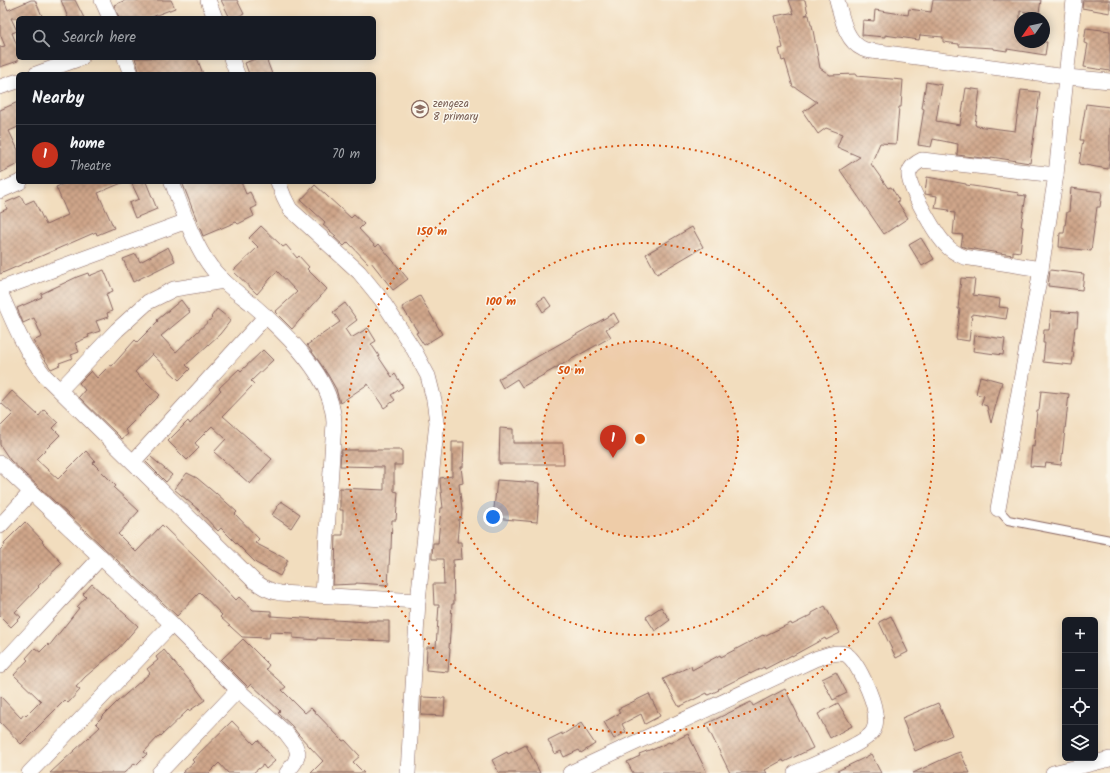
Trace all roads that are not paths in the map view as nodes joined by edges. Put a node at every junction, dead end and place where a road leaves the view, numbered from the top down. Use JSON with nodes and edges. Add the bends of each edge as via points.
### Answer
{"nodes":[{"id":1,"x":102,"y":0,"type":"edge"},
{"id":2,"x":208,"y":0,"type":"edge"},
{"id":3,"x":838,"y":0,"type":"edge"},
{"id":4,"x":1074,"y":0,"type":"edge"},
{"id":5,"x":109,"y":16,"type":"edge"},
{"id":6,"x":214,"y":16,"type":"edge"},
{"id":7,"x":75,"y":60,"type":"edge"},
{"id":8,"x":126,"y":60,"type":"edge"},
{"id":9,"x":232,"y":60,"type":"edge"},
{"id":10,"x":42,"y":72,"type":"edge"},
{"id":11,"x":130,"y":72,"type":"edge"},
{"id":12,"x":236,"y":72,"type":"edge"},
{"id":13,"x":1067,"y":77,"type":"junction"},
{"id":14,"x":1110,"y":81,"type":"edge"},
{"id":15,"x":16,"y":82,"type":"edge"},
{"id":16,"x":0,"y":87,"type":"edge"},
{"id":17,"x":1056,"y":175,"type":"junction"},
{"id":18,"x":16,"y":184,"type":"edge"},
{"id":19,"x":173,"y":184,"type":"edge"},
{"id":20,"x":279,"y":184,"type":"edge"},
{"id":21,"x":0,"y":190,"type":"edge"},
{"id":22,"x":187,"y":221,"type":"junction"},
{"id":23,"x":1041,"y":269,"type":"junction"},
{"id":24,"x":224,"y":281,"type":"junction"},
{"id":25,"x":0,"y":289,"type":"edge"},
{"id":26,"x":0,"y":292,"type":"edge"},
{"id":27,"x":266,"y":316,"type":"junction"},
{"id":28,"x":60,"y":390,"type":"junction"},
{"id":29,"x":133,"y":462,"type":"junction"},
{"id":30,"x":0,"y":464,"type":"edge"},
{"id":31,"x":31,"y":492,"type":"junction"},
{"id":32,"x":998,"y":509,"type":"joint"},
{"id":33,"x":0,"y":526,"type":"edge"},
{"id":34,"x":1110,"y":540,"type":"edge"},
{"id":35,"x":101,"y":557,"type":"junction"},
{"id":36,"x":323,"y":595,"type":"junction"},
{"id":37,"x":418,"y":600,"type":"junction"},
{"id":38,"x":172,"y":624,"type":"junction"},
{"id":39,"x":0,"y":666,"type":"edge"},
{"id":40,"x":238,"y":690,"type":"junction"},
{"id":41,"x":1110,"y":759,"type":"edge"},
{"id":42,"x":1058,"y":772,"type":"edge"},
{"id":43,"x":29,"y":773,"type":"edge"},
{"id":44,"x":159,"y":773,"type":"edge"},
{"id":45,"x":288,"y":773,"type":"edge"},
{"id":46,"x":408,"y":773,"type":"edge"},
{"id":47,"x":570,"y":773,"type":"edge"},
{"id":48,"x":795,"y":773,"type":"edge"}],
"edges":[{"from":1,"to":5,"type":"street"},
{"from":2,"to":6,"type":"street"},
{"from":3,"to":13,"type":"street","via":[[843,23],[850,38],[863,49]]},
{"from":4,"to":13,"type":"street"},
{"from":7,"to":10,"type":"street"},
{"from":8,"to":11,"type":"street"},
{"from":9,"to":12,"type":"street"},
{"from":13,"to":14,"type":"street"},
{"from":13,"to":17,"type":"street"},
{"from":15,"to":16,"type":"street"},
{"from":17,"to":23,"type":"street"},
{"from":17,"to":23,"type":"street","via":[[922,160],[911,168],[909,175],[911,185],[933,228],[945,245],[955,253],[964,258]]},
{"from":18,"to":21,"type":"street"},
{"from":19,"to":22,"type":"street"},
{"from":20,"to":37,"type":"street","via":[[290,209],[358,272],[381,299],[428,376],[437,422]]},
{"from":22,"to":24,"type":"street","via":[[202,256]]},
{"from":22,"to":25,"type":"street"},
{"from":23,"to":32,"type":"street"},
{"from":24,"to":27,"type":"street"},
{"from":24,"to":28,"type":"street","via":[[174,289],[148,302],[117,330]]},
{"from":26,"to":28,"type":"street","via":[[24,346],[44,375]]},
{"from":27,"to":29,"type":"street"},
{"from":27,"to":36,"type":"street","via":[[306,356],[320,378],[332,407],[334,423]]},
{"from":28,"to":29,"type":"street"},
{"from":29,"to":36,"type":"street","via":[[248,576],[264,588],[271,592]]},
{"from":30,"to":31,"type":"street"},
{"from":31,"to":33,"type":"street"},
{"from":31,"to":35,"type":"street"},
{"from":32,"to":34,"type":"lane","via":[[1008,520]]},
{"from":35,"to":38,"type":"street"},
{"from":35,"to":39,"type":"street"},
{"from":36,"to":37,"type":"street"},
{"from":37,"to":46,"type":"street"},
{"from":38,"to":40,"type":"street"},
{"from":38,"to":43,"type":"street"},
{"from":40,"to":44,"type":"street"},
{"from":40,"to":45,"type":"street","via":[[286,733],[295,746],[298,753]]},
{"from":41,"to":42,"type":"street"},
{"from":47,"to":48,"type":"street","via":[[815,659],[830,654],[846,655],[857,665],[868,689],[875,711],[874,730],[858,744]]}]}
